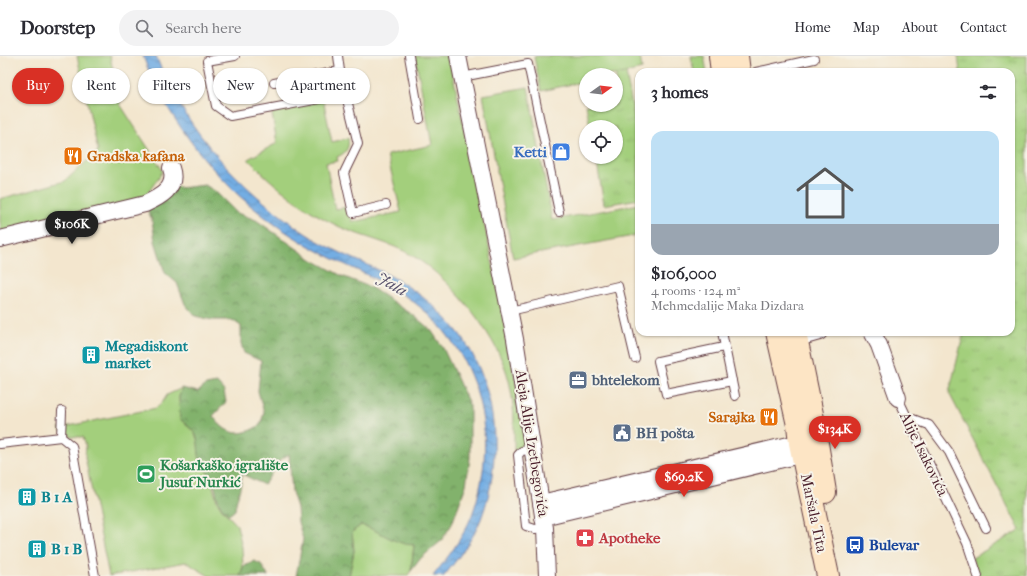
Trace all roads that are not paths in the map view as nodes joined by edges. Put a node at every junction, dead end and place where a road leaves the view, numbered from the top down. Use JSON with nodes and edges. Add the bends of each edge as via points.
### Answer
{"nodes":[{"id":1,"x":235,"y":56,"type":"edge"},
{"id":2,"x":338,"y":56,"type":"edge"},
{"id":3,"x":409,"y":56,"type":"edge"},
{"id":4,"x":458,"y":56,"type":"edge"},
{"id":5,"x":720,"y":56,"type":"edge"},
{"id":6,"x":737,"y":56,"type":"edge"},
{"id":7,"x":814,"y":59,"type":"dead end"},
{"id":8,"x":340,"y":68,"type":"edge"},
{"id":9,"x":722,"y":68,"type":"edge"},
{"id":10,"x":738,"y":68,"type":"edge"},
{"id":11,"x":774,"y":68,"type":"edge"},
{"id":12,"x":462,"y":77,"type":"junction"},
{"id":13,"x":293,"y":104,"type":"edge"},
{"id":14,"x":348,"y":104,"type":"edge"},
{"id":15,"x":420,"y":119,"type":"dead end"},
{"id":16,"x":171,"y":168,"type":"dead end"},
{"id":17,"x":386,"y":205,"type":"dead end"},
{"id":18,"x":559,"y":212,"type":"dead end"},
{"id":19,"x":137,"y":216,"type":"dead end"},
{"id":20,"x":0,"y":239,"type":"edge"},
{"id":21,"x":0,"y":248,"type":"edge"},
{"id":22,"x":510,"y":311,"type":"junction"},
{"id":23,"x":723,"y":336,"type":"edge"},
{"id":24,"x":787,"y":336,"type":"edge"},
{"id":25,"x":874,"y":336,"type":"edge"},
{"id":26,"x":724,"y":346,"type":"junction"},
{"id":27,"x":635,"y":358,"type":"dead end"},
{"id":28,"x":732,"y":381,"type":"junction"},
{"id":29,"x":735,"y":396,"type":"dead end"},
{"id":30,"x":898,"y":398,"type":"joint"},
{"id":31,"x":62,"y":411,"type":"dead end"},
{"id":32,"x":905,"y":416,"type":"junction"},
{"id":33,"x":61,"y":436,"type":"junction"},
{"id":34,"x":0,"y":444,"type":"edge"},
{"id":35,"x":809,"y":447,"type":"junction"},
{"id":36,"x":533,"y":449,"type":"junction"},
{"id":37,"x":543,"y":516,"type":"junction"},
{"id":38,"x":986,"y":528,"type":"dead end"},
{"id":39,"x":95,"y":576,"type":"edge"},
{"id":40,"x":547,"y":576,"type":"edge"},
{"id":41,"x":828,"y":576,"type":"edge"},
{"id":42,"x":842,"y":576,"type":"edge"},
{"id":43,"x":978,"y":576,"type":"edge"}],
"edges":[{"from":1,"to":13,"type":"lane","via":[[207,62],[216,106],[230,116]]},
{"from":2,"to":8,"type":"lane"},
{"from":3,"to":15,"type":"lane"},
{"from":4,"to":12,"type":"street","name":"Aleja Alije Izetbegovića"},
{"from":5,"to":9,"type":"main road"},
{"from":6,"to":10,"type":"main road"},
{"from":7,"to":11,"type":"lane"},
{"from":12,"to":18,"type":"lane","via":[[528,64]]},
{"from":12,"to":22,"type":"street","name":"Aleja Alije Izetbegovića"},
{"from":14,"to":17,"type":"lane","via":[[358,144],[344,173],[353,213]]},
{"from":16,"to":20,"type":"street","via":[[173,180],[170,188],[145,204]]},
{"from":19,"to":21,"type":"street"},
{"from":22,"to":27,"type":"lane","via":[[618,286]]},
{"from":22,"to":36,"type":"street","name":"Aleja Alije Izetbegovića"},
{"from":23,"to":26,"type":"lane"},
{"from":24,"to":35,"type":"main road","name":"Maršala Tita"},
{"from":25,"to":30,"type":"street","name":"Alije Isakovića"},
{"from":26,"to":28,"type":"lane"},
{"from":26,"to":28,"type":"lane","via":[[658,361],[666,394]]},
{"from":28,"to":29,"type":"lane"},
{"from":30,"to":32,"type":"lane","name":"Alije Isakovića"},
{"from":31,"to":33,"type":"lane"},
{"from":32,"to":38,"type":"lane","via":[[928,425],[945,447]]},
{"from":32,"to":43,"type":"lane","name":"Alije Isakovića","via":[[967,543]]},
{"from":33,"to":34,"type":"lane"},
{"from":33,"to":39,"type":"lane","via":[[72,446]]},
{"from":35,"to":37,"type":"street"},
{"from":35,"to":41,"type":"main road","name":"Maršala Tita"},
{"from":35,"to":42,"type":"main road","name":"Maršala Tita"},
{"from":36,"to":37,"type":"street","name":"Aleja Alije Izetbegovića"},
{"from":36,"to":37,"type":"lane","via":[[522,451],[518,455],[526,526],[535,529]]},
{"from":37,"to":40,"type":"street","name":"Aleja Alije Izetbegovića"}]}
